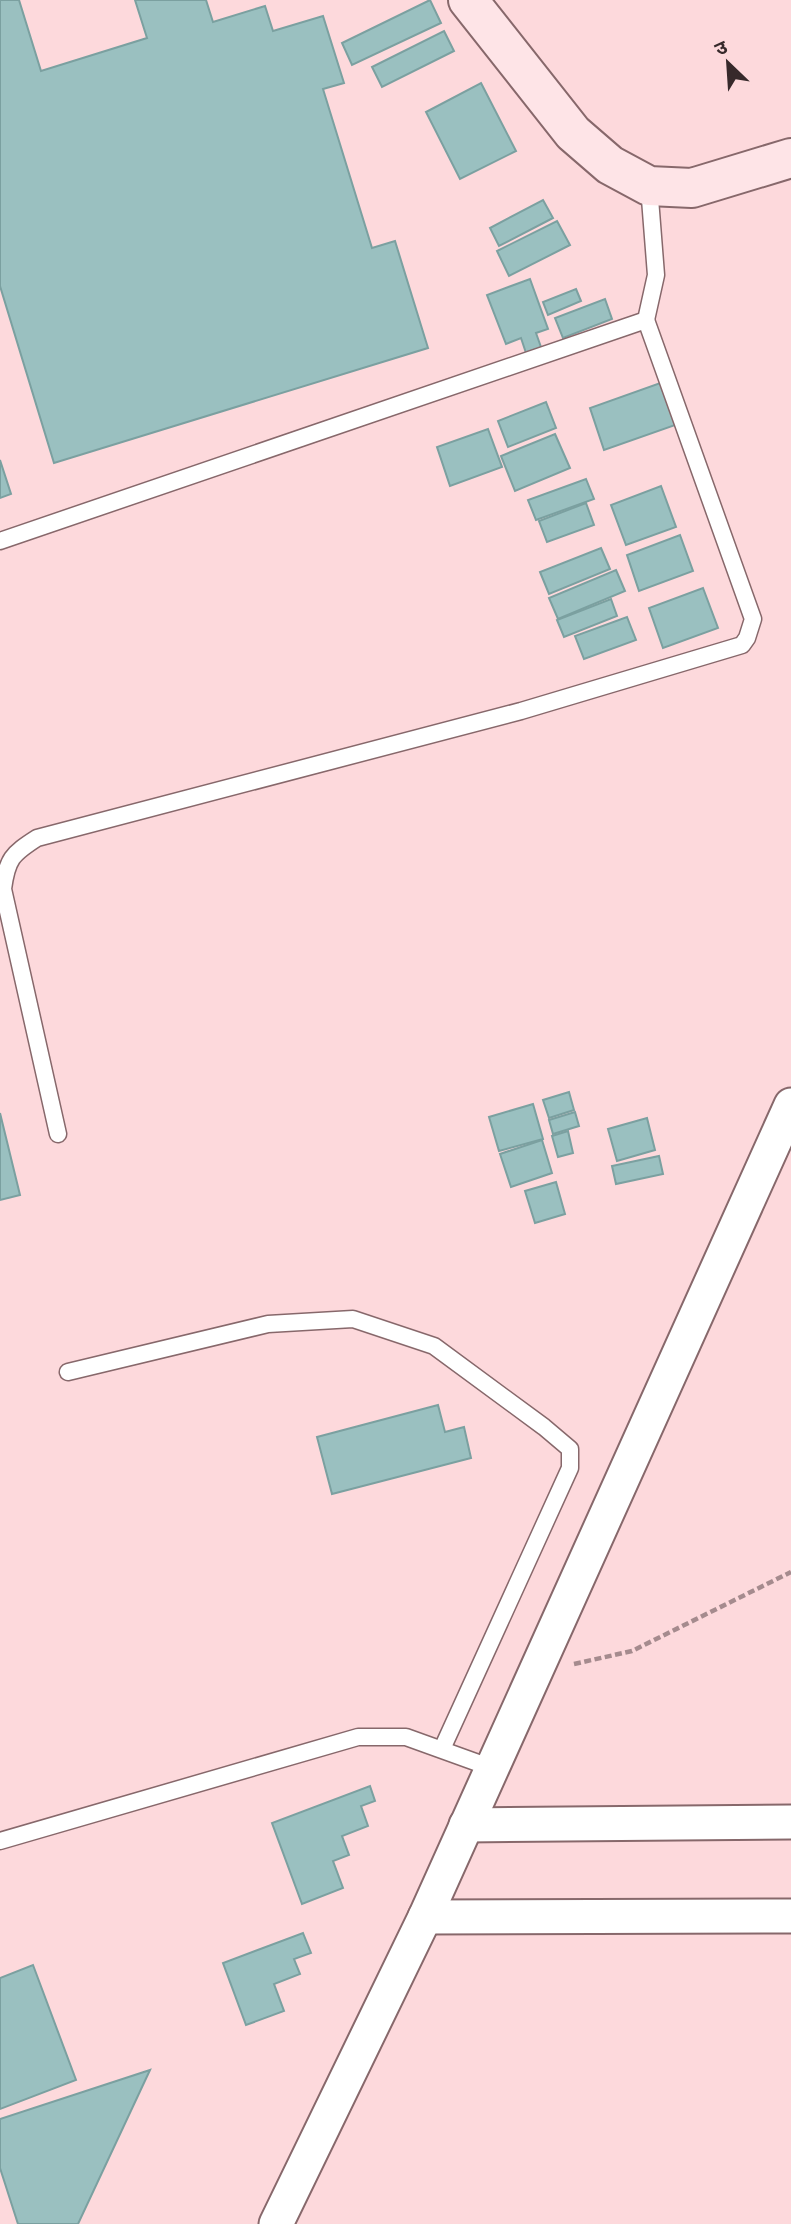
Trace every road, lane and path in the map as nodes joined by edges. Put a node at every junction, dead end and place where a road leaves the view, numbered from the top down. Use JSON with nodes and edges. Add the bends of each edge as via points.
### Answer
{"nodes":[{"id":1,"x":468,"y":0,"type":"edge"},
{"id":2,"x":791,"y":158,"type":"edge"},
{"id":3,"x":649,"y":186,"type":"junction"},
{"id":4,"x":646,"y":320,"type":"junction"},
{"id":5,"x":0,"y":541,"type":"edge"},
{"id":6,"x":791,"y":1105,"type":"edge"},
{"id":7,"x":58,"y":1134,"type":"dead end"},
{"id":8,"x":68,"y":1372,"type":"dead end"},
{"id":9,"x":791,"y":1572,"type":"edge"},
{"id":10,"x":536,"y":1672,"type":"junction"},
{"id":11,"x":442,"y":1749,"type":"junction"},
{"id":12,"x":492,"y":1768,"type":"junction"},
{"id":13,"x":791,"y":1822,"type":"edge"},
{"id":14,"x":466,"y":1825,"type":"junction"},
{"id":15,"x":0,"y":1842,"type":"edge"},
{"id":16,"x":791,"y":1916,"type":"edge"},
{"id":17,"x":425,"y":1917,"type":"junction"},
{"id":18,"x":276,"y":2224,"type":"edge"}],
"edges":[{"from":1,"to":3,"type":"street","via":[[573,134],[610,165]]},
{"from":2,"to":3,"type":"street","via":[[692,188]]},
{"from":3,"to":4,"type":"lane","via":[[656,275]]},
{"from":4,"to":5,"type":"lane"},
{"from":4,"to":7,"type":"lane","via":[[753,619],[742,645],[521,711],[37,838],[14,852],[3,889]]},
{"from":6,"to":10,"type":"street"},
{"from":8,"to":11,"type":"lane","via":[[268,1324],[353,1319],[434,1346],[570,1449],[570,1468]]},
{"from":9,"to":10,"type":"path","via":[[632,1651]]},
{"from":10,"to":12,"type":"street"},
{"from":11,"to":12,"type":"lane"},
{"from":11,"to":15,"type":"lane","via":[[406,1737],[358,1737]]},
{"from":12,"to":14,"type":"street"},
{"from":13,"to":14,"type":"street"},
{"from":14,"to":17,"type":"street"},
{"from":16,"to":17,"type":"street"},
{"from":17,"to":18,"type":"street"}]}
